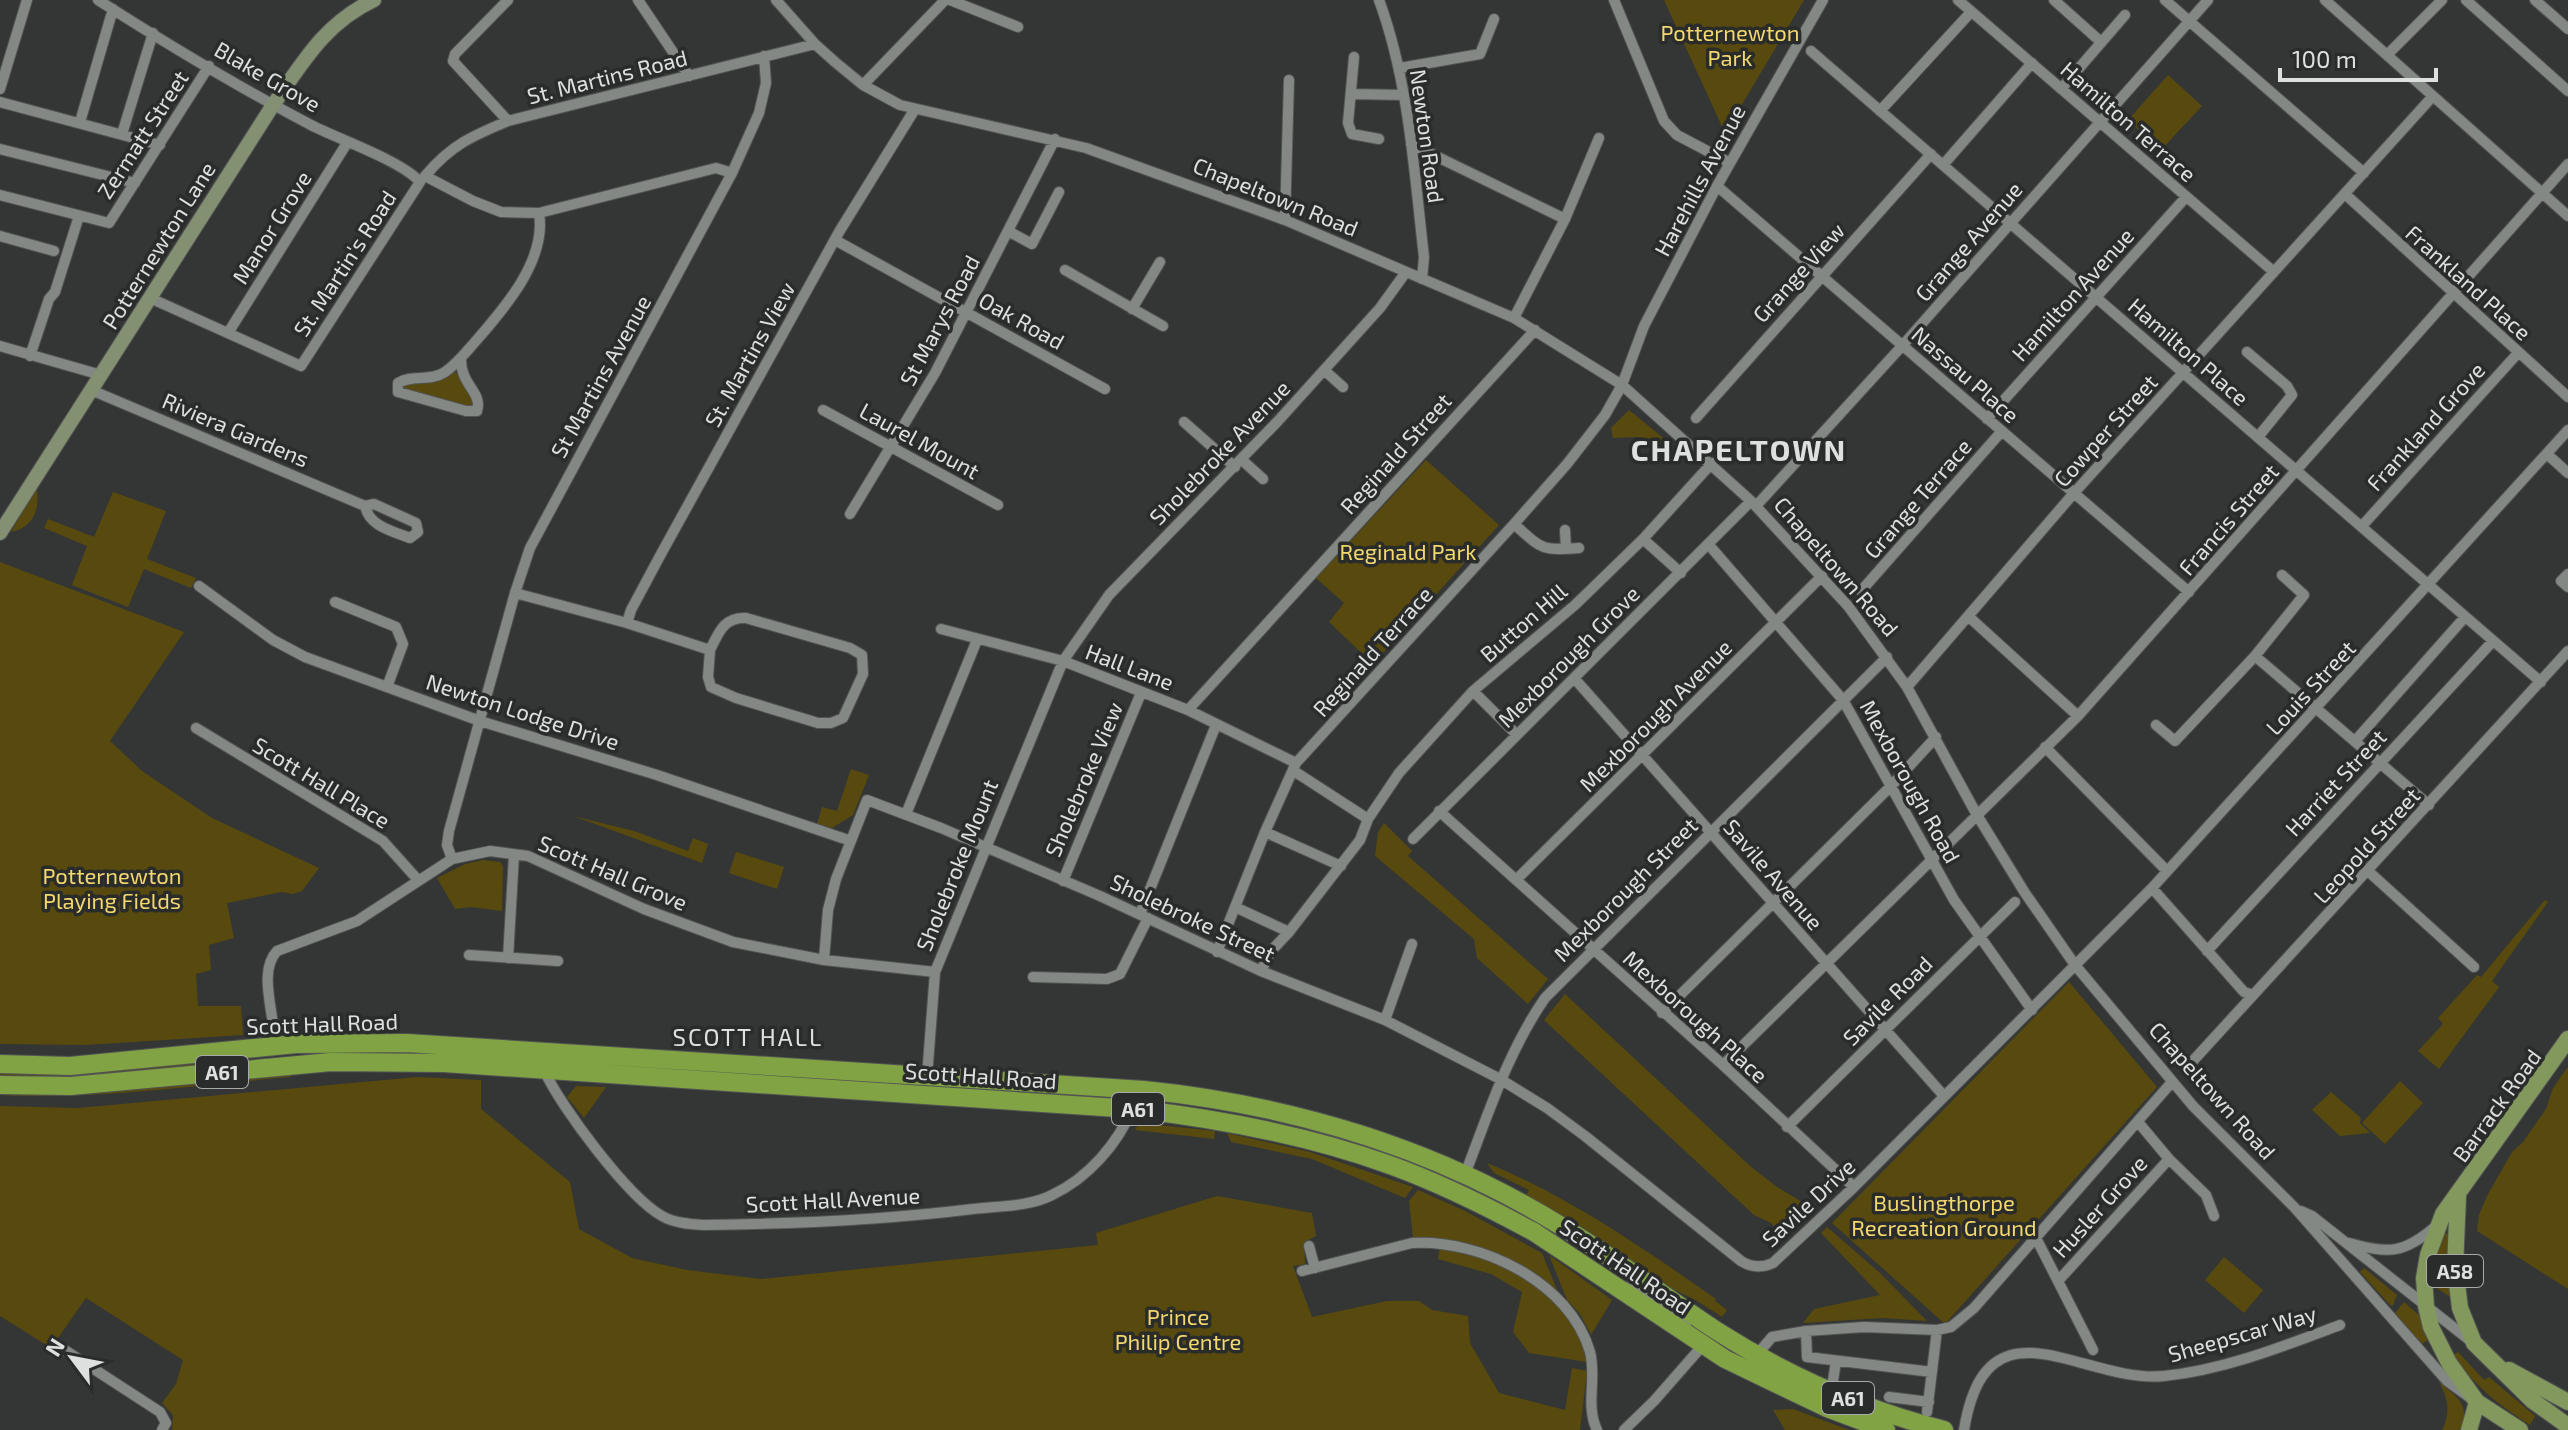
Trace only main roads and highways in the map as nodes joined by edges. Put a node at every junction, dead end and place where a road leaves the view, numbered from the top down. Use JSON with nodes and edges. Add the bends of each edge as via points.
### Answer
{"nodes":[{"id":1,"x":374,"y":0,"type":"edge"},
{"id":2,"x":0,"y":533,"type":"edge"},
{"id":3,"x":2568,"y":1039,"type":"edge"},
{"id":4,"x":222,"y":1052,"type":"junction"},
{"id":5,"x":546,"y":1052,"type":"junction"},
{"id":6,"x":330,"y":1053,"type":"junction"},
{"id":7,"x":0,"y":1064,"type":"edge"},
{"id":8,"x":224,"y":1072,"type":"junction"},
{"id":9,"x":545,"y":1072,"type":"junction"},
{"id":10,"x":0,"y":1085,"type":"edge"},
{"id":11,"x":926,"y":1085,"type":"junction"},
{"id":12,"x":2458,"y":1196,"type":"junction"},
{"id":13,"x":2474,"y":1343,"type":"joint"},
{"id":14,"x":2497,"y":1363,"type":"junction"},
{"id":15,"x":1830,"y":1399,"type":"junction"},
{"id":16,"x":2477,"y":1402,"type":"junction"},
{"id":17,"x":2568,"y":1402,"type":"edge"},
{"id":18,"x":2568,"y":1426,"type":"edge"},
{"id":19,"x":1886,"y":1430,"type":"edge"},
{"id":20,"x":1944,"y":1430,"type":"edge"},
{"id":21,"x":2469,"y":1430,"type":"edge"},
{"id":22,"x":2520,"y":1430,"type":"edge"}],
"edges":[{"from":1,"to":2,"type":"main road","name":"Potternewton Lane","via":[[318,40]]},
{"from":3,"to":12,"type":"main road","name":"Barrack Road","number":"A58"},
{"from":4,"to":6,"type":"highway","name":"Scott Hall Road","number":"A61","via":[[291,1044]]},
{"from":4,"to":7,"type":"highway","name":"Scott Hall Road","number":"A61","via":[[70,1066]]},
{"from":4,"to":8,"type":"highway"},
{"from":5,"to":6,"type":"highway","name":"Scott Hall Road","number":"A61","via":[[407,1043]]},
{"from":5,"to":9,"type":"highway"},
{"from":5,"to":11,"type":"highway","name":"Scott Hall Road","number":"A61"},
{"from":6,"to":8,"type":"highway","name":"Scott Hall Road","number":"A61"},
{"from":6,"to":9,"type":"highway","name":"Scott Hall Road","number":"A61"},
{"from":8,"to":10,"type":"highway","name":"Scott Hall Road","number":"A61","via":[[71,1086]]},
{"from":9,"to":11,"type":"highway","name":"Scott Hall Road","number":"A61"},
{"from":11,"to":15,"type":"highway","name":"Scott Hall Road","number":"A61","via":[[1246,1125],[1388,1164],[1534,1232],[1744,1369]]},
{"from":11,"to":15,"type":"highway","name":"Scott Hall Road","number":"A61","via":[[1136,1089],[1199,1096],[1356,1133],[1465,1175],[1560,1225],[1719,1333]]},
{"from":12,"to":13,"type":"main road","name":"Barrack Road","number":"A58","via":[[2455,1268],[2460,1308]]},
{"from":12,"to":16,"type":"main road","name":"Barrack Road","number":"A58","via":[[2437,1225],[2424,1278],[2426,1306],[2438,1344]]},
{"from":13,"to":14,"type":"main road","name":"Chapeltown Road","number":"A58"},
{"from":14,"to":17,"type":"main road","number":"A58"},
{"from":14,"to":18,"type":"main road","number":"A58","via":[[2533,1401]]},
{"from":15,"to":19,"type":"highway","name":"Scott Hall Road","number":"A61"},
{"from":15,"to":20,"type":"highway","name":"Scott Hall Road","number":"A61"},
{"from":16,"to":21,"type":"main road"},
{"from":16,"to":22,"type":"main road","number":"A58"}]}
